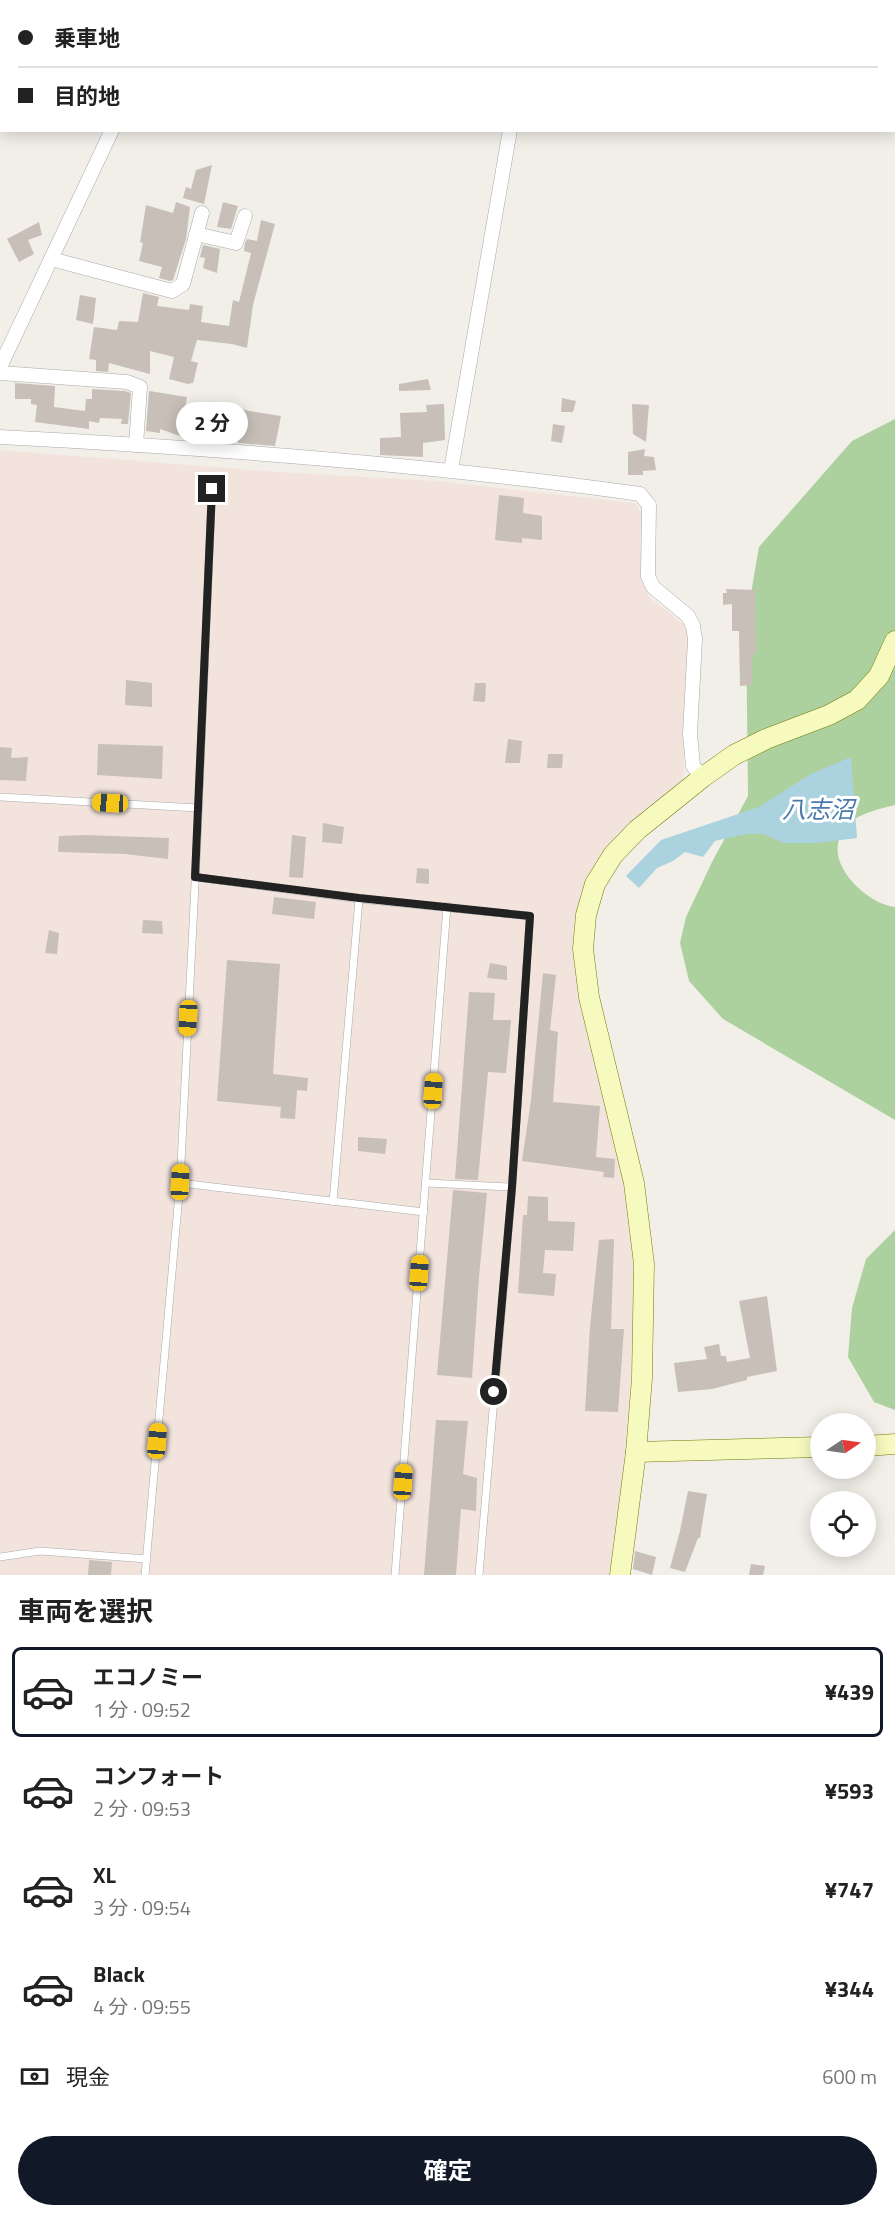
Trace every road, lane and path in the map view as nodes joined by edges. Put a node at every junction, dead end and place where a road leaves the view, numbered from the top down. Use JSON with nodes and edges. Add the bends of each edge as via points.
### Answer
{"nodes":[{"id":1,"x":111,"y":132,"type":"edge"},
{"id":2,"x":510,"y":132,"type":"edge"},
{"id":3,"x":202,"y":213,"type":"dead end"},
{"id":4,"x":245,"y":216,"type":"dead end"},
{"id":5,"x":196,"y":234,"type":"junction"},
{"id":6,"x":51,"y":259,"type":"junction"},
{"id":7,"x":0,"y":367,"type":"edge"},
{"id":8,"x":0,"y":373,"type":"edge"},
{"id":9,"x":0,"y":437,"type":"edge"},
{"id":10,"x":136,"y":446,"type":"junction"},
{"id":11,"x":451,"y":470,"type":"junction"},
{"id":12,"x":212,"y":489,"type":"dead end"},
{"id":13,"x":895,"y":640,"type":"edge"},
{"id":14,"x":703,"y":777,"type":"junction"},
{"id":15,"x":0,"y":797,"type":"edge"},
{"id":16,"x":198,"y":807,"type":"junction"},
{"id":17,"x":195,"y":877,"type":"junction"},
{"id":18,"x":359,"y":898,"type":"junction"},
{"id":19,"x":447,"y":906,"type":"junction"},
{"id":20,"x":180,"y":1182,"type":"junction"},
{"id":21,"x":426,"y":1183,"type":"junction"},
{"id":22,"x":512,"y":1187,"type":"junction"},
{"id":23,"x":333,"y":1202,"type":"junction"},
{"id":24,"x":424,"y":1212,"type":"junction"},
{"id":25,"x":895,"y":1444,"type":"edge"},
{"id":26,"x":876,"y":1445,"type":"edge"},
{"id":27,"x":810,"y":1447,"type":"edge"},
{"id":28,"x":636,"y":1452,"type":"junction"},
{"id":29,"x":0,"y":1557,"type":"edge"},
{"id":30,"x":147,"y":1559,"type":"junction"},
{"id":31,"x":146,"y":1575,"type":"edge"},
{"id":32,"x":395,"y":1575,"type":"edge"},
{"id":33,"x":478,"y":1575,"type":"edge"},
{"id":34,"x":620,"y":1575,"type":"edge"}],
"edges":[{"from":1,"to":6,"type":"street"},
{"from":2,"to":11,"type":"street"},
{"from":3,"to":5,"type":"street"},
{"from":4,"to":5,"type":"street","via":[[236,243]]},
{"from":5,"to":6,"type":"street","via":[[183,284],[172,291]]},
{"from":6,"to":7,"type":"street"},
{"from":8,"to":10,"type":"street","via":[[127,382],[140,387]]},
{"from":9,"to":10,"type":"street"},
{"from":10,"to":11,"type":"street"},
{"from":11,"to":14,"type":"street","via":[[640,494],[645,499],[650,514],[648,576],[693,626],[690,734],[693,766]]},
{"from":12,"to":16,"type":"lane"},
{"from":13,"to":14,"type":"street","via":[[879,676],[857,700],[766,739]]},
{"from":14,"to":28,"type":"street","via":[[637,830],[613,855],[595,884],[586,915],[583,949],[589,997],[634,1183],[644,1264]]},
{"from":15,"to":16,"type":"lane"},
{"from":16,"to":17,"type":"lane"},
{"from":17,"to":18,"type":"lane"},
{"from":17,"to":20,"type":"lane"},
{"from":18,"to":19,"type":"lane"},
{"from":18,"to":23,"type":"lane"},
{"from":19,"to":21,"type":"lane"},
{"from":19,"to":22,"type":"lane","via":[[530,916]]},
{"from":20,"to":23,"type":"lane"},
{"from":20,"to":30,"type":"lane"},
{"from":21,"to":22,"type":"lane"},
{"from":21,"to":24,"type":"lane"},
{"from":22,"to":33,"type":"lane"},
{"from":23,"to":24,"type":"lane"},
{"from":24,"to":32,"type":"lane"},
{"from":25,"to":26,"type":"street"},
{"from":27,"to":28,"type":"street"},
{"from":28,"to":34,"type":"street"},
{"from":29,"to":30,"type":"lane","via":[[40,1551]]},
{"from":30,"to":31,"type":"lane"}]}
